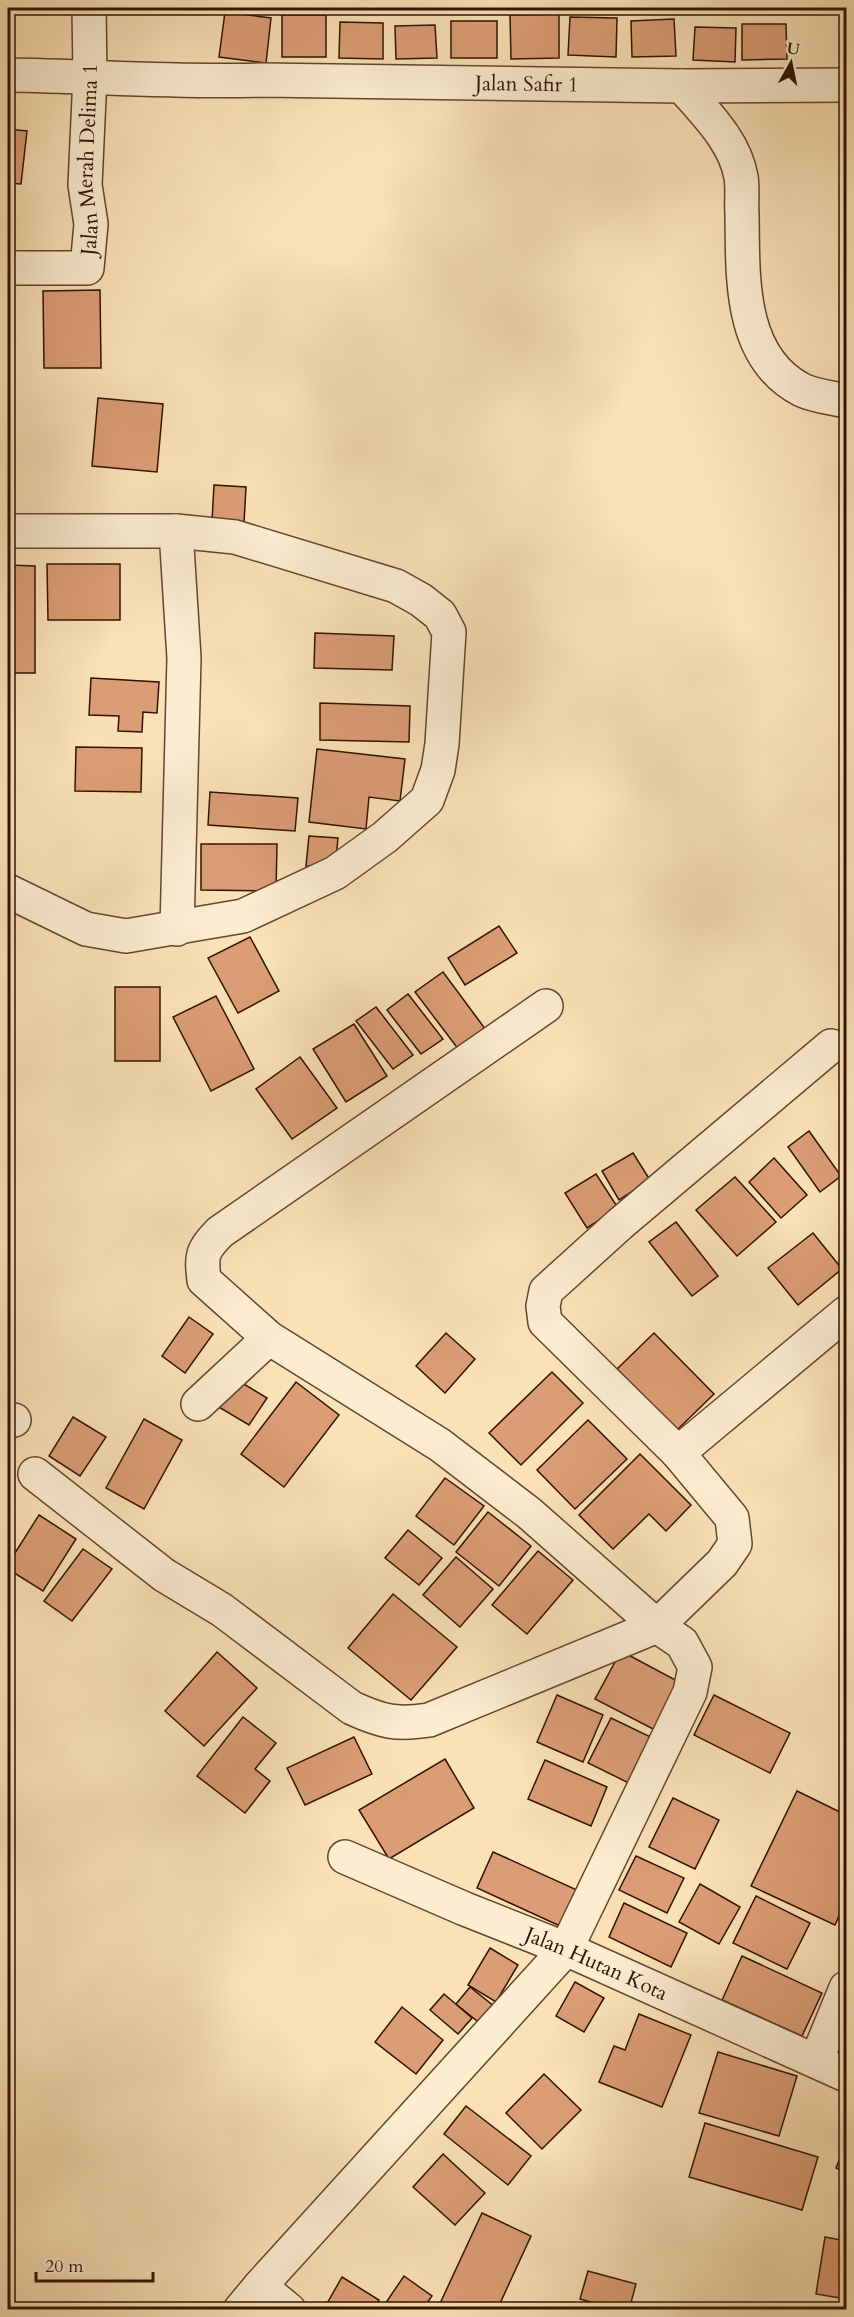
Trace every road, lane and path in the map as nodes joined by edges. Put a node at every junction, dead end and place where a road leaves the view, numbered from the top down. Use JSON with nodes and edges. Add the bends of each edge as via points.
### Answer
{"nodes":[{"id":1,"x":89,"y":8,"type":"edge"},
{"id":2,"x":8,"y":75,"type":"edge"},
{"id":3,"x":90,"y":76,"type":"junction"},
{"id":4,"x":846,"y":85,"type":"edge"},
{"id":5,"x":682,"y":86,"type":"junction"},
{"id":6,"x":8,"y":268,"type":"edge"},
{"id":7,"x":846,"y":401,"type":"edge"},
{"id":8,"x":8,"y":531,"type":"edge"},
{"id":9,"x":176,"y":531,"type":"junction"},
{"id":10,"x":8,"y":891,"type":"edge"},
{"id":11,"x":177,"y":929,"type":"junction"},
{"id":12,"x":546,"y":1006,"type":"dead end"},
{"id":13,"x":831,"y":1046,"type":"dead end"},
{"id":14,"x":846,"y":1313,"type":"edge"},
{"id":15,"x":269,"y":1338,"type":"junction"},
{"id":16,"x":198,"y":1404,"type":"dead end"},
{"id":17,"x":678,"y":1453,"type":"junction"},
{"id":18,"x":35,"y":1474,"type":"dead end"},
{"id":19,"x":657,"y":1626,"type":"junction"},
{"id":20,"x":345,"y":1857,"type":"dead end"},
{"id":21,"x":566,"y":1949,"type":"junction"},
{"id":22,"x":846,"y":1988,"type":"edge"},
{"id":23,"x":816,"y":2061,"type":"junction"},
{"id":24,"x":846,"y":2075,"type":"edge"},
{"id":25,"x":250,"y":2298,"type":"edge"},
{"id":26,"x":289,"y":2310,"type":"edge"}],
"edges":[{"from":1,"to":3,"type":"street","name":"Jalan Merah Delima 1"},
{"from":2,"to":3,"type":"street","name":"Jalan Safir 1"},
{"from":3,"to":5,"type":"street","name":"Jalan Safir 1","via":[[206,82]]},
{"from":3,"to":6,"type":"street","name":"Jalan Merah Delima 1","via":[[87,268]]},
{"from":4,"to":5,"type":"street","name":"Jalan Safir 1"},
{"from":5,"to":7,"type":"street","via":[[735,155],[741,177],[745,301],[752,331],[780,376],[804,391]]},
{"from":8,"to":9,"type":"street"},
{"from":9,"to":11,"type":"street","via":[[184,658]]},
{"from":9,"to":11,"type":"street","via":[[235,537],[396,586],[440,615],[449,632],[442,744],[427,800],[386,837],[335,873],[243,916]]},
{"from":10,"to":11,"type":"street","via":[[86,929],[126,936]]},
{"from":12,"to":15,"type":"street","via":[[220,1232],[205,1247],[204,1280]]},
{"from":13,"to":17,"type":"street","via":[[620,1224],[546,1292],[545,1322]]},
{"from":14,"to":17,"type":"street"},
{"from":15,"to":16,"type":"street"},
{"from":15,"to":19,"type":"street","via":[[440,1445],[529,1513]]},
{"from":17,"to":19,"type":"street","via":[[732,1518],[735,1544],[722,1563]]},
{"from":18,"to":19,"type":"street","via":[[164,1575],[222,1610],[352,1708],[375,1719],[402,1724],[429,1720]]},
{"from":19,"to":21,"type":"street","via":[[682,1643],[690,1659],[694,1668],[690,1692]]},
{"from":20,"to":21,"type":"street","name":"Jalan Hutan Kota"},
{"from":21,"to":23,"type":"street","name":"Jalan Hutan Kota"},
{"from":21,"to":25,"type":"street"},
{"from":22,"to":23,"type":"street"},
{"from":23,"to":24,"type":"street","name":"Jalan Hutan Kota"},
{"from":25,"to":26,"type":"street"}]}
